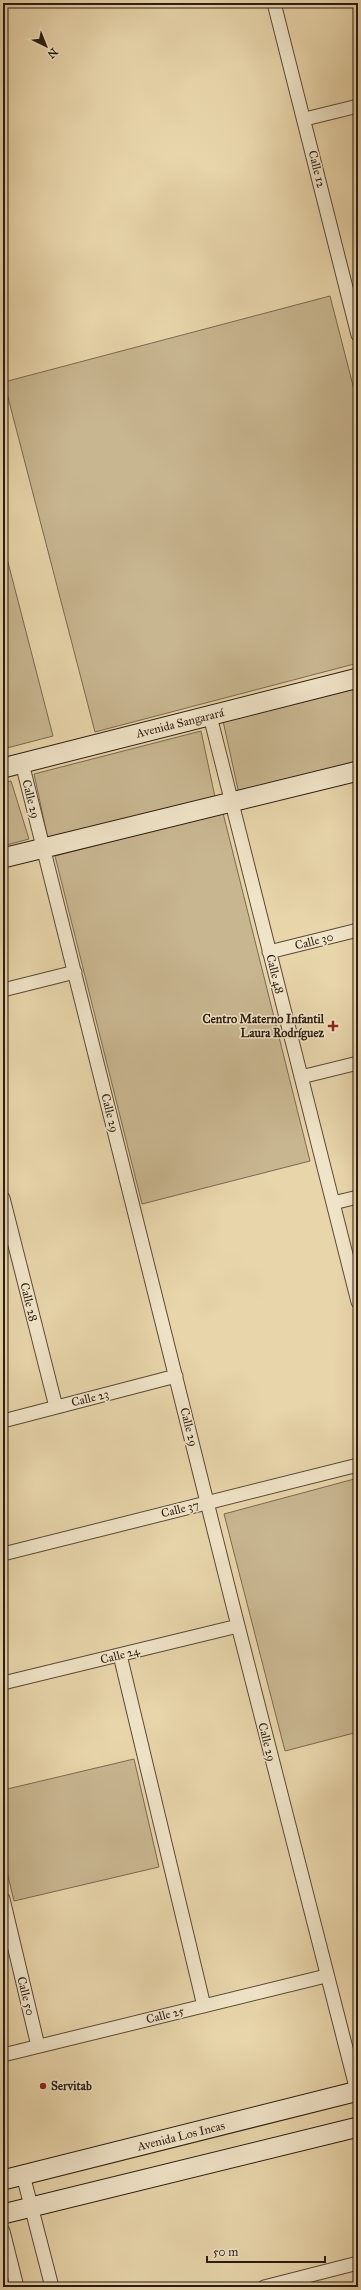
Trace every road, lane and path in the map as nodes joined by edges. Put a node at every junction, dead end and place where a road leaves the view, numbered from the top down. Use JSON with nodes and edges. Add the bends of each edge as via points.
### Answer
{"nodes":[{"id":1,"x":274,"y":3,"type":"edge"},
{"id":2,"x":358,"y":106,"type":"edge"},
{"id":3,"x":305,"y":119,"type":"junction"},
{"id":4,"x":358,"y":335,"type":"edge"},
{"id":5,"x":358,"y":678,"type":"edge"},
{"id":6,"x":210,"y":716,"type":"junction"},
{"id":7,"x":22,"y":763,"type":"junction"},
{"id":8,"x":3,"y":768,"type":"edge"},
{"id":9,"x":358,"y":771,"type":"edge"},
{"id":10,"x":233,"y":802,"type":"junction"},
{"id":11,"x":43,"y":847,"type":"junction"},
{"id":12,"x":3,"y":858,"type":"edge"},
{"id":13,"x":358,"y":930,"type":"edge"},
{"id":14,"x":269,"y":952,"type":"junction"},
{"id":15,"x":75,"y":972,"type":"junction"},
{"id":16,"x":3,"y":990,"type":"edge"},
{"id":17,"x":358,"y":1063,"type":"edge"},
{"id":18,"x":301,"y":1077,"type":"junction"},
{"id":19,"x":358,"y":1197,"type":"edge"},
{"id":20,"x":3,"y":1198,"type":"edge"},
{"id":21,"x":333,"y":1203,"type":"junction"},
{"id":22,"x":358,"y":1302,"type":"edge"},
{"id":23,"x":176,"y":1376,"type":"junction"},
{"id":24,"x":56,"y":1407,"type":"junction"},
{"id":25,"x":3,"y":1420,"type":"edge"},
{"id":26,"x":358,"y":1465,"type":"edge"},
{"id":27,"x":207,"y":1503,"type":"junction"},
{"id":28,"x":3,"y":1554,"type":"edge"},
{"id":29,"x":238,"y":1626,"type":"junction"},
{"id":30,"x":120,"y":1655,"type":"junction"},
{"id":31,"x":3,"y":1683,"type":"edge"},
{"id":32,"x":3,"y":1899,"type":"edge"},
{"id":33,"x":326,"y":1976,"type":"junction"},
{"id":34,"x":204,"y":2006,"type":"junction"},
{"id":35,"x":38,"y":2046,"type":"junction"},
{"id":36,"x":3,"y":2055,"type":"edge"},
{"id":37,"x":357,"y":2091,"type":"edge"},
{"id":38,"x":358,"y":2127,"type":"edge"},
{"id":39,"x":23,"y":2175,"type":"junction"},
{"id":40,"x":3,"y":2180,"type":"edge"},
{"id":41,"x":31,"y":2207,"type":"junction"},
{"id":42,"x":3,"y":2214,"type":"edge"},
{"id":43,"x":3,"y":2231,"type":"edge"},
{"id":44,"x":358,"y":2263,"type":"edge"},
{"id":45,"x":271,"y":2286,"type":"edge"},
{"id":46,"x":17,"y":2287,"type":"edge"},
{"id":47,"x":52,"y":2287,"type":"edge"}],
"edges":[{"from":1,"to":3,"type":"street","name":"Calle 12"},
{"from":2,"to":3,"type":"street"},
{"from":3,"to":4,"type":"street","name":"Calle 12"},
{"from":5,"to":6,"type":"street","name":"Avenida Sangarará"},
{"from":6,"to":7,"type":"street","name":"Avenida Sangarará"},
{"from":6,"to":10,"type":"street","name":"Calle 48"},
{"from":7,"to":8,"type":"street","name":"Avenida Sangarará"},
{"from":7,"to":11,"type":"street","name":"Calle 29"},
{"from":9,"to":10,"type":"street"},
{"from":10,"to":11,"type":"street"},
{"from":10,"to":14,"type":"street","name":"Calle 48"},
{"from":11,"to":12,"type":"street"},
{"from":11,"to":15,"type":"street","name":"Calle 29"},
{"from":13,"to":14,"type":"street","name":"Calle 30"},
{"from":14,"to":18,"type":"street","name":"Calle 48"},
{"from":15,"to":16,"type":"street"},
{"from":15,"to":23,"type":"street","name":"Calle 29"},
{"from":17,"to":18,"type":"street"},
{"from":18,"to":21,"type":"street","name":"Calle 48"},
{"from":19,"to":21,"type":"street"},
{"from":20,"to":24,"type":"street","name":"Calle 28"},
{"from":21,"to":22,"type":"street","name":"Calle 48"},
{"from":23,"to":24,"type":"street","name":"Calle 23"},
{"from":23,"to":27,"type":"street","name":"Calle 29"},
{"from":24,"to":25,"type":"street","name":"Calle 23"},
{"from":26,"to":27,"type":"street","name":"Calle 37"},
{"from":27,"to":28,"type":"street","name":"Calle 37"},
{"from":27,"to":29,"type":"street","name":"Calle 29"},
{"from":29,"to":30,"type":"street","name":"Calle 24"},
{"from":29,"to":33,"type":"street","name":"Calle 29"},
{"from":30,"to":31,"type":"street","name":"Calle 24"},
{"from":30,"to":34,"type":"street"},
{"from":32,"to":35,"type":"street","name":"Calle 50"},
{"from":33,"to":34,"type":"street","name":"Calle 25"},
{"from":33,"to":37,"type":"street","name":"Calle 29"},
{"from":34,"to":35,"type":"street","name":"Calle 25"},
{"from":35,"to":36,"type":"street","name":"Calle 25"},
{"from":37,"to":39,"type":"street","name":"Avenida Los Incas"},
{"from":38,"to":41,"type":"street"},
{"from":39,"to":40,"type":"street","name":"Avenida Los Incas"},
{"from":39,"to":41,"type":"street"},
{"from":41,"to":42,"type":"street"},
{"from":41,"to":47,"type":"street"},
{"from":43,"to":46,"type":"street"},
{"from":44,"to":45,"type":"street"}]}
